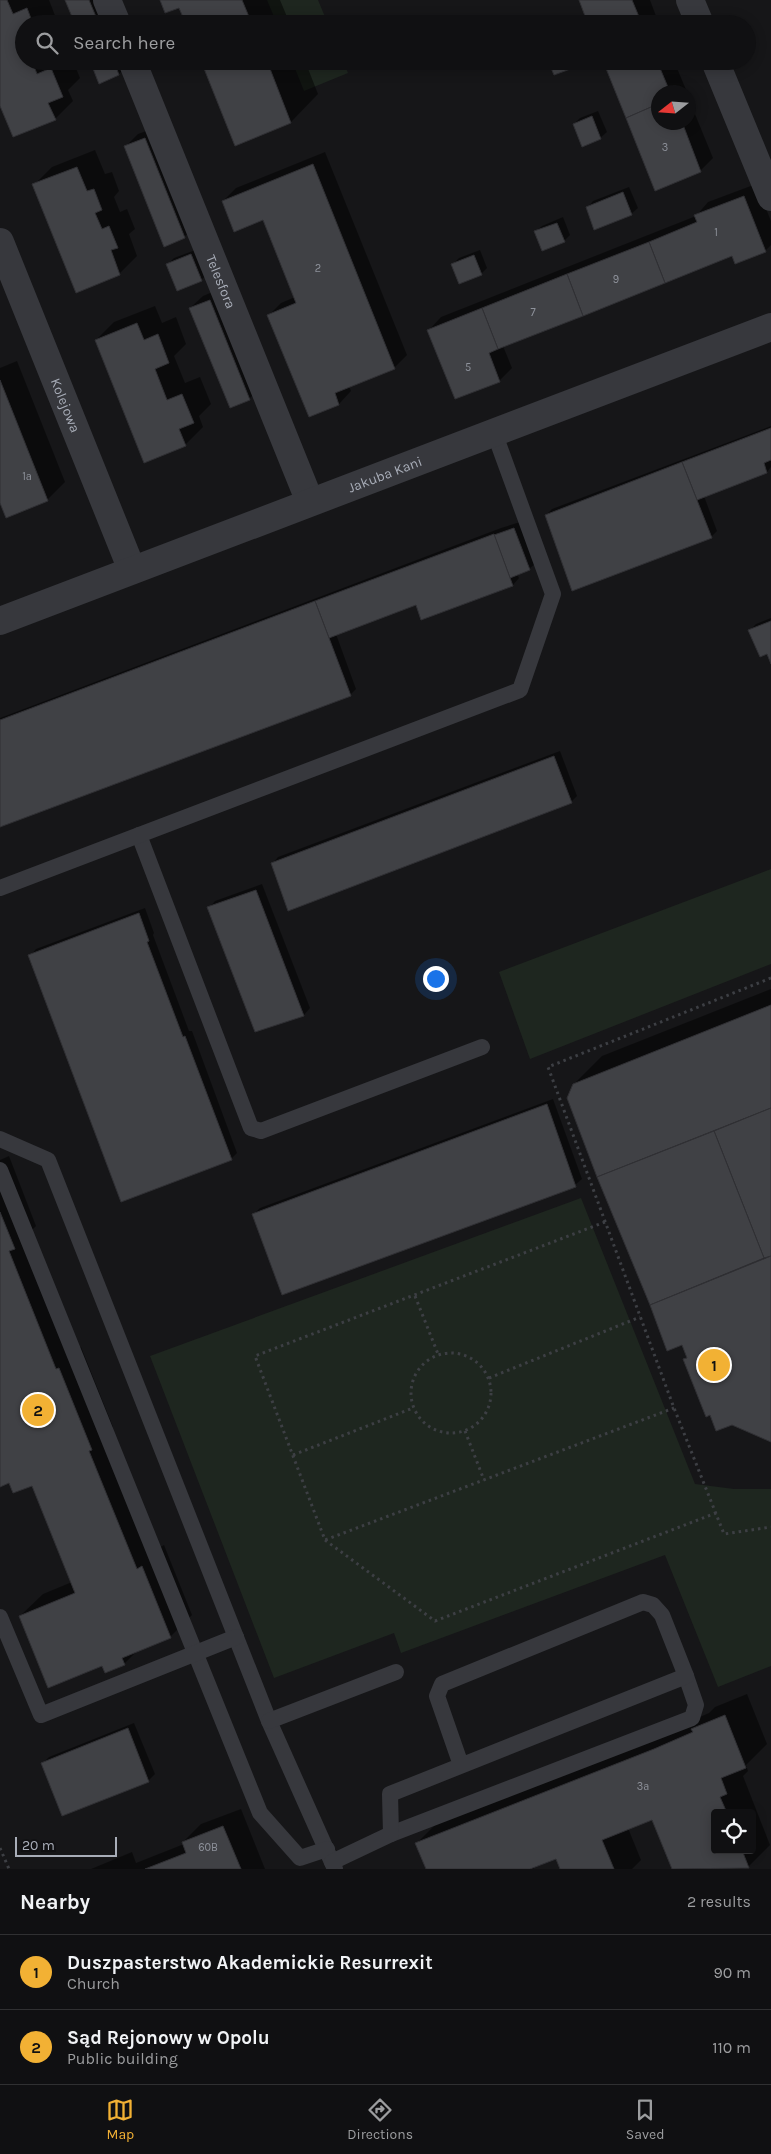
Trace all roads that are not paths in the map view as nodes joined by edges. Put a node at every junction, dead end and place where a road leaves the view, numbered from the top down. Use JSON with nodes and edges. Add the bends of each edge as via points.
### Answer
{"nodes":[{"id":1,"x":107,"y":0,"type":"edge"},
{"id":2,"x":690,"y":0,"type":"edge"},
{"id":3,"x":113,"y":15,"type":"edge"},
{"id":4,"x":696,"y":15,"type":"edge"},
{"id":5,"x":136,"y":70,"type":"edge"},
{"id":6,"x":719,"y":70,"type":"edge"},
{"id":7,"x":771,"y":197,"type":"edge"},
{"id":8,"x":0,"y":242,"type":"edge"},
{"id":9,"x":771,"y":327,"type":"edge"},
{"id":10,"x":494,"y":432,"type":"junction"},
{"id":11,"x":310,"y":502,"type":"junction"},
{"id":12,"x":132,"y":570,"type":"junction"},
{"id":13,"x":0,"y":621,"type":"edge"},
{"id":14,"x":139,"y":835,"type":"junction"},
{"id":15,"x":0,"y":888,"type":"edge"},
{"id":16,"x":482,"y":1048,"type":"dead end"},
{"id":17,"x":0,"y":1139,"type":"edge"},
{"id":18,"x":0,"y":1170,"type":"edge"},
{"id":19,"x":0,"y":1617,"type":"edge"},
{"id":20,"x":236,"y":1637,"type":"junction"},
{"id":21,"x":196,"y":1652,"type":"junction"},
{"id":22,"x":396,"y":1672,"type":"dead end"},
{"id":23,"x":686,"y":1676,"type":"junction"},
{"id":24,"x":269,"y":1721,"type":"junction"},
{"id":25,"x":461,"y":1765,"type":"junction"},
{"id":26,"x":391,"y":1834,"type":"junction"},
{"id":27,"x":331,"y":1860,"type":"edge"}],
"edges":[{"from":1,"to":3,"type":"street"},
{"from":2,"to":4,"type":"street"},
{"from":5,"to":11,"type":"street","name":"Telesfora"},
{"from":6,"to":7,"type":"street"},
{"from":8,"to":12,"type":"street","name":"Kolejowa"},
{"from":9,"to":10,"type":"street","name":"Jakuba Kani"},
{"from":10,"to":11,"type":"street","name":"Jakuba Kani"},
{"from":10,"to":14,"type":"lane","via":[[554,594],[520,690]]},
{"from":11,"to":12,"type":"street","name":"Jakuba Kani"},
{"from":12,"to":13,"type":"street","name":"Jakuba Kani"},
{"from":14,"to":15,"type":"lane"},
{"from":14,"to":16,"type":"lane","via":[[251,1128],[262,1131]]},
{"from":17,"to":20,"type":"lane","via":[[48,1160]]},
{"from":18,"to":21,"type":"lane"},
{"from":19,"to":21,"type":"lane","via":[[41,1715]]},
{"from":20,"to":21,"type":"lane"},
{"from":20,"to":24,"type":"lane"},
{"from":21,"to":27,"type":"lane","via":[[260,1813],[300,1858]]},
{"from":22,"to":24,"type":"lane"},
{"from":23,"to":25,"type":"lane"},
{"from":23,"to":25,"type":"lane","via":[[662,1615],[653,1605],[643,1602],[442,1684],[437,1696]]},
{"from":23,"to":26,"type":"lane","via":[[696,1705],[692,1718]]},
{"from":24,"to":27,"type":"lane"},
{"from":25,"to":26,"type":"lane","via":[[390,1794]]},
{"from":26,"to":27,"type":"lane"}]}
